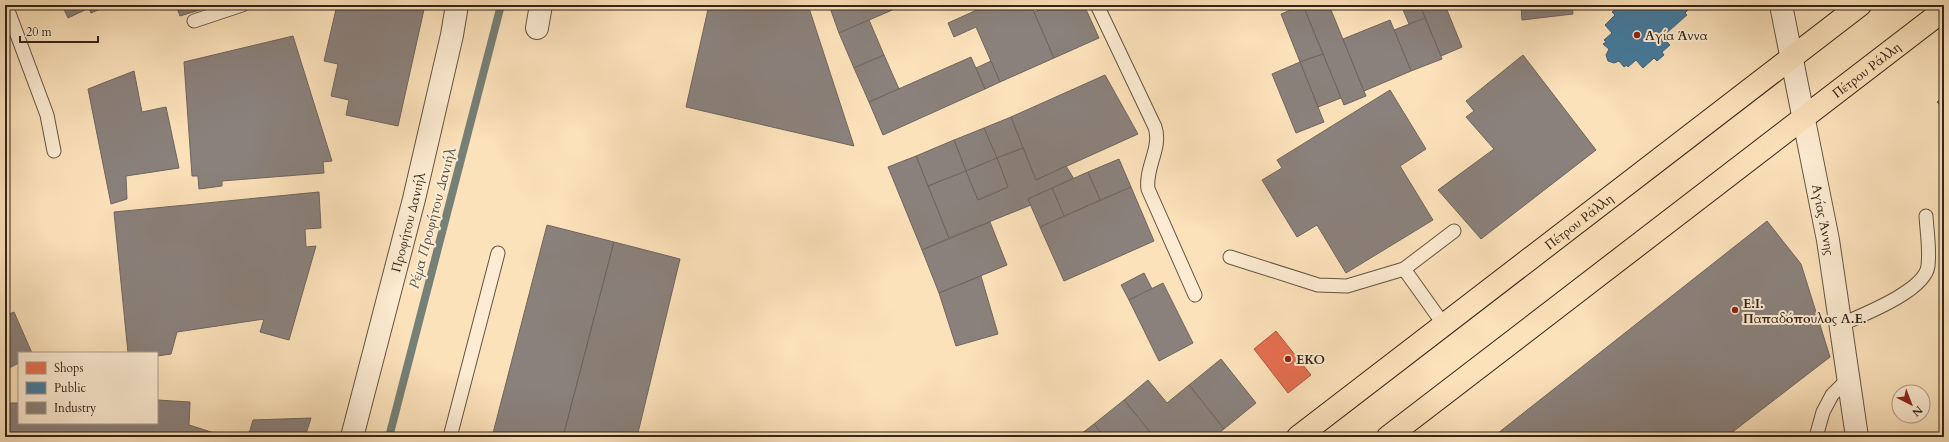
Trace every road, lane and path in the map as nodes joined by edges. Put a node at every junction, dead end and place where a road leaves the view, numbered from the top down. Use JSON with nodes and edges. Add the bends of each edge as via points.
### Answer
{"nodes":[{"id":1,"x":6,"y":5,"type":"edge"},
{"id":2,"x":242,"y":5,"type":"edge"},
{"id":3,"x":457,"y":5,"type":"edge"},
{"id":4,"x":541,"y":5,"type":"edge"},
{"id":5,"x":1097,"y":5,"type":"edge"},
{"id":6,"x":1781,"y":5,"type":"edge"},
{"id":7,"x":1860,"y":5,"type":"edge"},
{"id":8,"x":1944,"y":10,"type":"edge"},
{"id":9,"x":194,"y":21,"type":"dead end"},
{"id":10,"x":537,"y":28,"type":"dead end"},
{"id":11,"x":1792,"y":58,"type":"junction"},
{"id":12,"x":1804,"y":117,"type":"junction"},
{"id":13,"x":54,"y":151,"type":"dead end"},
{"id":14,"x":1926,"y":216,"type":"dead end"},
{"id":15,"x":1454,"y":231,"type":"dead end"},
{"id":16,"x":498,"y":253,"type":"dead end"},
{"id":17,"x":1230,"y":257,"type":"dead end"},
{"id":18,"x":1404,"y":269,"type":"junction"},
{"id":19,"x":1195,"y":295,"type":"dead end"},
{"id":20,"x":1444,"y":325,"type":"junction"},
{"id":21,"x":1840,"y":325,"type":"junction"},
{"id":22,"x":1848,"y":379,"type":"junction"},
{"id":23,"x":352,"y":437,"type":"edge"},
{"id":24,"x":450,"y":437,"type":"edge"},
{"id":25,"x":1298,"y":437,"type":"edge"},
{"id":26,"x":1388,"y":437,"type":"edge"},
{"id":27,"x":1816,"y":437,"type":"edge"},
{"id":28,"x":1857,"y":437,"type":"edge"}],
"edges":[{"from":1,"to":13,"type":"lane","via":[[47,115]]},
{"from":2,"to":9,"type":"lane"},
{"from":3,"to":23,"type":"street","name":"Προφήτου Δανιήλ","via":[[414,199]]},
{"from":4,"to":10,"type":"street"},
{"from":5,"to":19,"type":"lane","via":[[1155,127],[1157,134],[1148,172],[1148,189]]},
{"from":6,"to":11,"type":"street","name":"Αγίας Άννης"},
{"from":7,"to":11,"type":"main road","name":"Πέτρου Ράλλη"},
{"from":8,"to":12,"type":"main road","name":"Πέτρου Ράλλη"},
{"from":11,"to":12,"type":"street","name":"Αγίας Άννης"},
{"from":11,"to":20,"type":"main road","name":"Πέτρου Ράλλη"},
{"from":12,"to":21,"type":"street","name":"Αγίας Άννης","via":[[1828,240]]},
{"from":12,"to":26,"type":"main road","name":"Πέτρου Ράλλη"},
{"from":14,"to":21,"type":"lane","via":[[1928,267],[1919,283],[1885,304]]},
{"from":15,"to":18,"type":"lane"},
{"from":16,"to":24,"type":"lane"},
{"from":17,"to":18,"type":"lane","via":[[1318,285],[1347,286]]},
{"from":18,"to":20,"type":"lane"},
{"from":20,"to":25,"type":"main road","name":"Πέτρου Ράλλη"},
{"from":21,"to":22,"type":"street","name":"Αγίας Άννης"},
{"from":22,"to":27,"type":"lane","via":[[1832,395],[1823,412]]},
{"from":22,"to":28,"type":"street","name":"Αγίας Άννης"}]}
